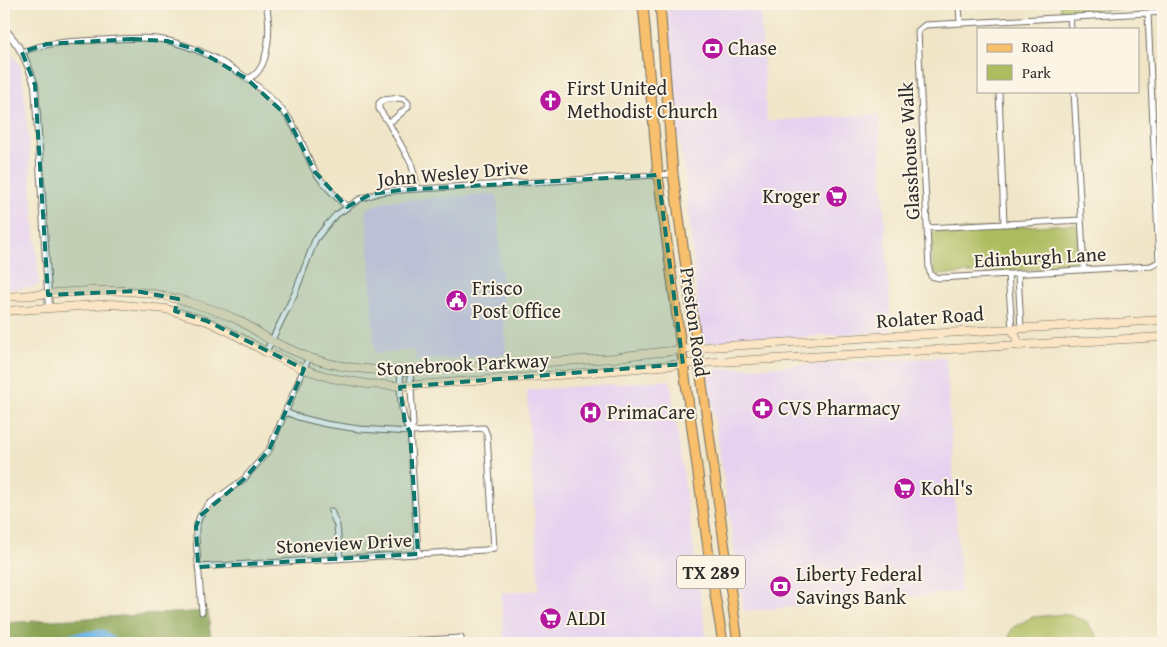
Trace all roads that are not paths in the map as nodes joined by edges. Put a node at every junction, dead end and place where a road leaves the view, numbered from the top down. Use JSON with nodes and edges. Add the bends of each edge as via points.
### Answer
{"nodes":[{"id":1,"x":266,"y":4,"type":"edge"},
{"id":2,"x":643,"y":4,"type":"edge"},
{"id":3,"x":660,"y":4,"type":"edge"},
{"id":4,"x":959,"y":4,"type":"edge"},
{"id":5,"x":1163,"y":12,"type":"edge"},
{"id":6,"x":1148,"y":13,"type":"junction"},
{"id":7,"x":1070,"y":17,"type":"junction"},
{"id":8,"x":996,"y":21,"type":"junction"},
{"id":9,"x":960,"y":23,"type":"junction"},
{"id":10,"x":996,"y":28,"type":"edge"},
{"id":11,"x":1071,"y":28,"type":"edge"},
{"id":12,"x":4,"y":29,"type":"edge"},
{"id":13,"x":22,"y":52,"type":"junction"},
{"id":14,"x":247,"y":79,"type":"junction"},
{"id":15,"x":999,"y":92,"type":"edge"},
{"id":16,"x":1074,"y":92,"type":"edge"},
{"id":17,"x":388,"y":122,"type":"junction"},
{"id":18,"x":658,"y":174,"type":"junction"},
{"id":19,"x":673,"y":174,"type":"junction"},
{"id":20,"x":418,"y":189,"type":"junction"},
{"id":21,"x":347,"y":208,"type":"junction"},
{"id":22,"x":1081,"y":220,"type":"junction"},
{"id":23,"x":1004,"y":224,"type":"junction"},
{"id":24,"x":927,"y":228,"type":"junction"},
{"id":25,"x":929,"y":269,"type":"joint"},
{"id":26,"x":1084,"y":270,"type":"junction"},
{"id":27,"x":1008,"y":274,"type":"junction"},
{"id":28,"x":1018,"y":274,"type":"junction"},
{"id":29,"x":48,"y":294,"type":"junction"},
{"id":30,"x":168,"y":296,"type":"junction"},
{"id":31,"x":4,"y":297,"type":"edge"},
{"id":32,"x":178,"y":299,"type":"junction"},
{"id":33,"x":49,"y":308,"type":"junction"},
{"id":34,"x":166,"y":309,"type":"junction"},
{"id":35,"x":4,"y":311,"type":"edge"},
{"id":36,"x":175,"y":312,"type":"junction"},
{"id":37,"x":1163,"y":320,"type":"edge"},
{"id":38,"x":1012,"y":328,"type":"junction"},
{"id":39,"x":1020,"y":328,"type":"junction"},
{"id":40,"x":882,"y":336,"type":"junction"},
{"id":41,"x":1163,"y":337,"type":"edge"},
{"id":42,"x":272,"y":341,"type":"junction"},
{"id":43,"x":802,"y":341,"type":"junction"},
{"id":44,"x":1020,"y":346,"type":"junction"},
{"id":45,"x":698,"y":348,"type":"junction"},
{"id":46,"x":681,"y":349,"type":"junction"},
{"id":47,"x":266,"y":352,"type":"junction"},
{"id":48,"x":883,"y":353,"type":"junction"},
{"id":49,"x":309,"y":357,"type":"junction"},
{"id":50,"x":804,"y":358,"type":"junction"},
{"id":51,"x":559,"y":361,"type":"junction"},
{"id":52,"x":700,"y":363,"type":"junction"},
{"id":53,"x":683,"y":364,"type":"junction"},
{"id":54,"x":497,"y":365,"type":"junction"},
{"id":55,"x":304,"y":369,"type":"junction"},
{"id":56,"x":410,"y":370,"type":"junction"},
{"id":57,"x":401,"y":371,"type":"junction"},
{"id":58,"x":559,"y":375,"type":"junction"},
{"id":59,"x":498,"y":378,"type":"junction"},
{"id":60,"x":400,"y":386,"type":"junction"},
{"id":61,"x":410,"y":386,"type":"junction"},
{"id":62,"x":285,"y":412,"type":"junction"},
{"id":63,"x":410,"y":432,"type":"junction"},
{"id":64,"x":718,"y":502,"type":"junction"},
{"id":65,"x":703,"y":504,"type":"junction"},
{"id":66,"x":332,"y":511,"type":"dead end"},
{"id":67,"x":418,"y":554,"type":"junction"},
{"id":68,"x":340,"y":558,"type":"junction"},
{"id":69,"x":198,"y":567,"type":"junction"},
{"id":70,"x":202,"y":612,"type":"dead end"},
{"id":71,"x":461,"y":640,"type":"edge"},
{"id":72,"x":369,"y":643,"type":"edge"},
{"id":73,"x":723,"y":643,"type":"edge"},
{"id":74,"x":738,"y":643,"type":"edge"}],
"edges":[{"from":1,"to":14,"type":"street","via":[[270,24],[266,53],[260,66]]},
{"from":2,"to":18,"type":"main road","name":"Preston Road","number":"TX 289"},
{"from":3,"to":19,"type":"main road","name":"Preston Road","number":"TX 289"},
{"from":4,"to":9,"type":"street"},
{"from":5,"to":6,"type":"street"},
{"from":6,"to":7,"type":"street"},
{"from":6,"to":26,"type":"street","name":"Edinburgh Lane","via":[[1160,256],[1158,264],[1151,266]]},
{"from":7,"to":8,"type":"street"},
{"from":7,"to":11,"type":"street"},
{"from":8,"to":9,"type":"street"},
{"from":8,"to":10,"type":"street"},
{"from":9,"to":24,"type":"street","name":"Glasshouse Walk","via":[[925,25],[918,32]]},
{"from":12,"to":13,"type":"street"},
{"from":13,"to":14,"type":"street","via":[[48,44],[91,40],[168,41],[198,50]]},
{"from":13,"to":29,"type":"street","via":[[35,85]]},
{"from":14,"to":21,"type":"street","via":[[286,115],[315,172]]},
{"from":15,"to":23,"type":"street"},
{"from":16,"to":22,"type":"street"},
{"from":17,"to":17,"type":"street","via":[[408,107],[404,99],[379,103],[379,109]]},
{"from":17,"to":20,"type":"street","via":[[411,163]]},
{"from":18,"to":19,"type":"street","name":"John Wesley Drive"},
{"from":18,"to":20,"type":"street","name":"John Wesley Drive"},
{"from":18,"to":46,"type":"main road","name":"Preston Road","number":"TX 289"},
{"from":19,"to":45,"type":"main road","name":"Preston Road","number":"TX 289"},
{"from":20,"to":21,"type":"street","name":"John Wesley Drive","via":[[371,194]]},
{"from":21,"to":42,"type":"street","name":"John Wesley Drive","via":[[336,215],[315,240]]},
{"from":22,"to":23,"type":"street"},
{"from":22,"to":26,"type":"street"},
{"from":23,"to":24,"type":"street"},
{"from":24,"to":25,"type":"street","name":"Glasshouse Walk"},
{"from":25,"to":27,"type":"street","name":"Edinburgh Lane","via":[[935,278]]},
{"from":26,"to":28,"type":"street","name":"Edinburgh Lane"},
{"from":27,"to":28,"type":"street","name":"Edinburgh Lane"},
{"from":27,"to":38,"type":"street"},
{"from":28,"to":39,"type":"street"},
{"from":29,"to":30,"type":"main road","name":"Stonebrook Parkway","via":[[136,291]]},
{"from":29,"to":31,"type":"main road","name":"Stonebrook Parkway"},
{"from":29,"to":33,"type":"street"},
{"from":30,"to":32,"type":"main road","name":"Stonebrook Parkway"},
{"from":30,"to":34,"type":"main road"},
{"from":32,"to":36,"type":"main road"},
{"from":32,"to":42,"type":"main road","name":"Stonebrook Parkway","via":[[238,320]]},
{"from":33,"to":34,"type":"main road","name":"Stonebrook Parkway","via":[[112,304]]},
{"from":33,"to":35,"type":"main road","name":"Stonebrook Parkway"},
{"from":34,"to":36,"type":"main road","name":"Stonebrook Parkway"},
{"from":36,"to":47,"type":"main road","name":"Stonebrook Parkway","via":[[207,321]]},
{"from":37,"to":39,"type":"main road","name":"Rolater Road"},
{"from":38,"to":39,"type":"main road","name":"Rolater Road"},
{"from":38,"to":40,"type":"main road","name":"Rolater Road"},
{"from":38,"to":44,"type":"main road"},
{"from":39,"to":44,"type":"main road"},
{"from":40,"to":43,"type":"main road","name":"Rolater Road"},
{"from":40,"to":48,"type":"main road"},
{"from":41,"to":44,"type":"main road","name":"Rolater Road"},
{"from":42,"to":47,"type":"street","name":"John Wesley Drive"},
{"from":42,"to":49,"type":"main road","name":"Stonebrook Parkway"},
{"from":43,"to":45,"type":"main road","name":"Rolater Road"},
{"from":43,"to":50,"type":"main road"},
{"from":44,"to":48,"type":"main road","name":"Rolater Road"},
{"from":45,"to":46,"type":"main road","name":"Stonebrook Parkway"},
{"from":45,"to":52,"type":"main road","name":"Preston Road","number":"TX 289"},
{"from":46,"to":51,"type":"main road","name":"Stonebrook Parkway"},
{"from":46,"to":53,"type":"main road","name":"Preston Road","number":"TX 289"},
{"from":47,"to":55,"type":"main road","name":"Stonebrook Parkway"},
{"from":48,"to":50,"type":"main road","name":"Rolater Road"},
{"from":49,"to":55,"type":"street"},
{"from":49,"to":57,"type":"main road","name":"Stonebrook Parkway","via":[[352,368]]},
{"from":50,"to":52,"type":"main road","name":"Rolater Road"},
{"from":51,"to":54,"type":"main road","name":"Stonebrook Parkway"},
{"from":51,"to":58,"type":"main road"},
{"from":52,"to":53,"type":"main road","name":"Stonebrook Parkway"},
{"from":52,"to":64,"type":"main road","name":"Preston Road","number":"TX 289"},
{"from":53,"to":58,"type":"main road","name":"Stonebrook Parkway"},
{"from":53,"to":65,"type":"main road","name":"Preston Road","number":"TX 289"},
{"from":54,"to":56,"type":"main road","name":"Stonebrook Parkway"},
{"from":54,"to":59,"type":"main road"},
{"from":55,"to":60,"type":"main road","name":"Stonebrook Parkway","via":[[331,378]]},
{"from":55,"to":62,"type":"street"},
{"from":56,"to":57,"type":"main road","name":"Stonebrook Parkway"},
{"from":56,"to":61,"type":"street"},
{"from":57,"to":60,"type":"street"},
{"from":58,"to":59,"type":"main road","name":"Stonebrook Parkway"},
{"from":59,"to":61,"type":"main road","name":"Stonebrook Parkway"},
{"from":60,"to":61,"type":"main road","name":"Stonebrook Parkway"},
{"from":60,"to":63,"type":"street","via":[[405,423]]},
{"from":61,"to":63,"type":"street","via":[[413,424]]},
{"from":62,"to":63,"type":"street","via":[[326,424]]},
{"from":62,"to":69,"type":"street","via":[[269,450],[244,479],[209,504],[200,516],[196,527]]},
{"from":63,"to":67,"type":"street"},
{"from":63,"to":67,"type":"street","name":"Stoneview Drive","via":[[484,428],[494,534],[492,550]]},
{"from":64,"to":65,"type":"main road"},
{"from":64,"to":74,"type":"main road","name":"Preston Road","number":"TX 289"},
{"from":65,"to":73,"type":"main road","name":"Preston Road","number":"TX 289"},
{"from":66,"to":68,"type":"street"},
{"from":67,"to":68,"type":"street","name":"Stoneview Drive"},
{"from":68,"to":69,"type":"street","name":"Stoneview Drive"},
{"from":69,"to":70,"type":"street"},
{"from":71,"to":72,"type":"street"}]}
